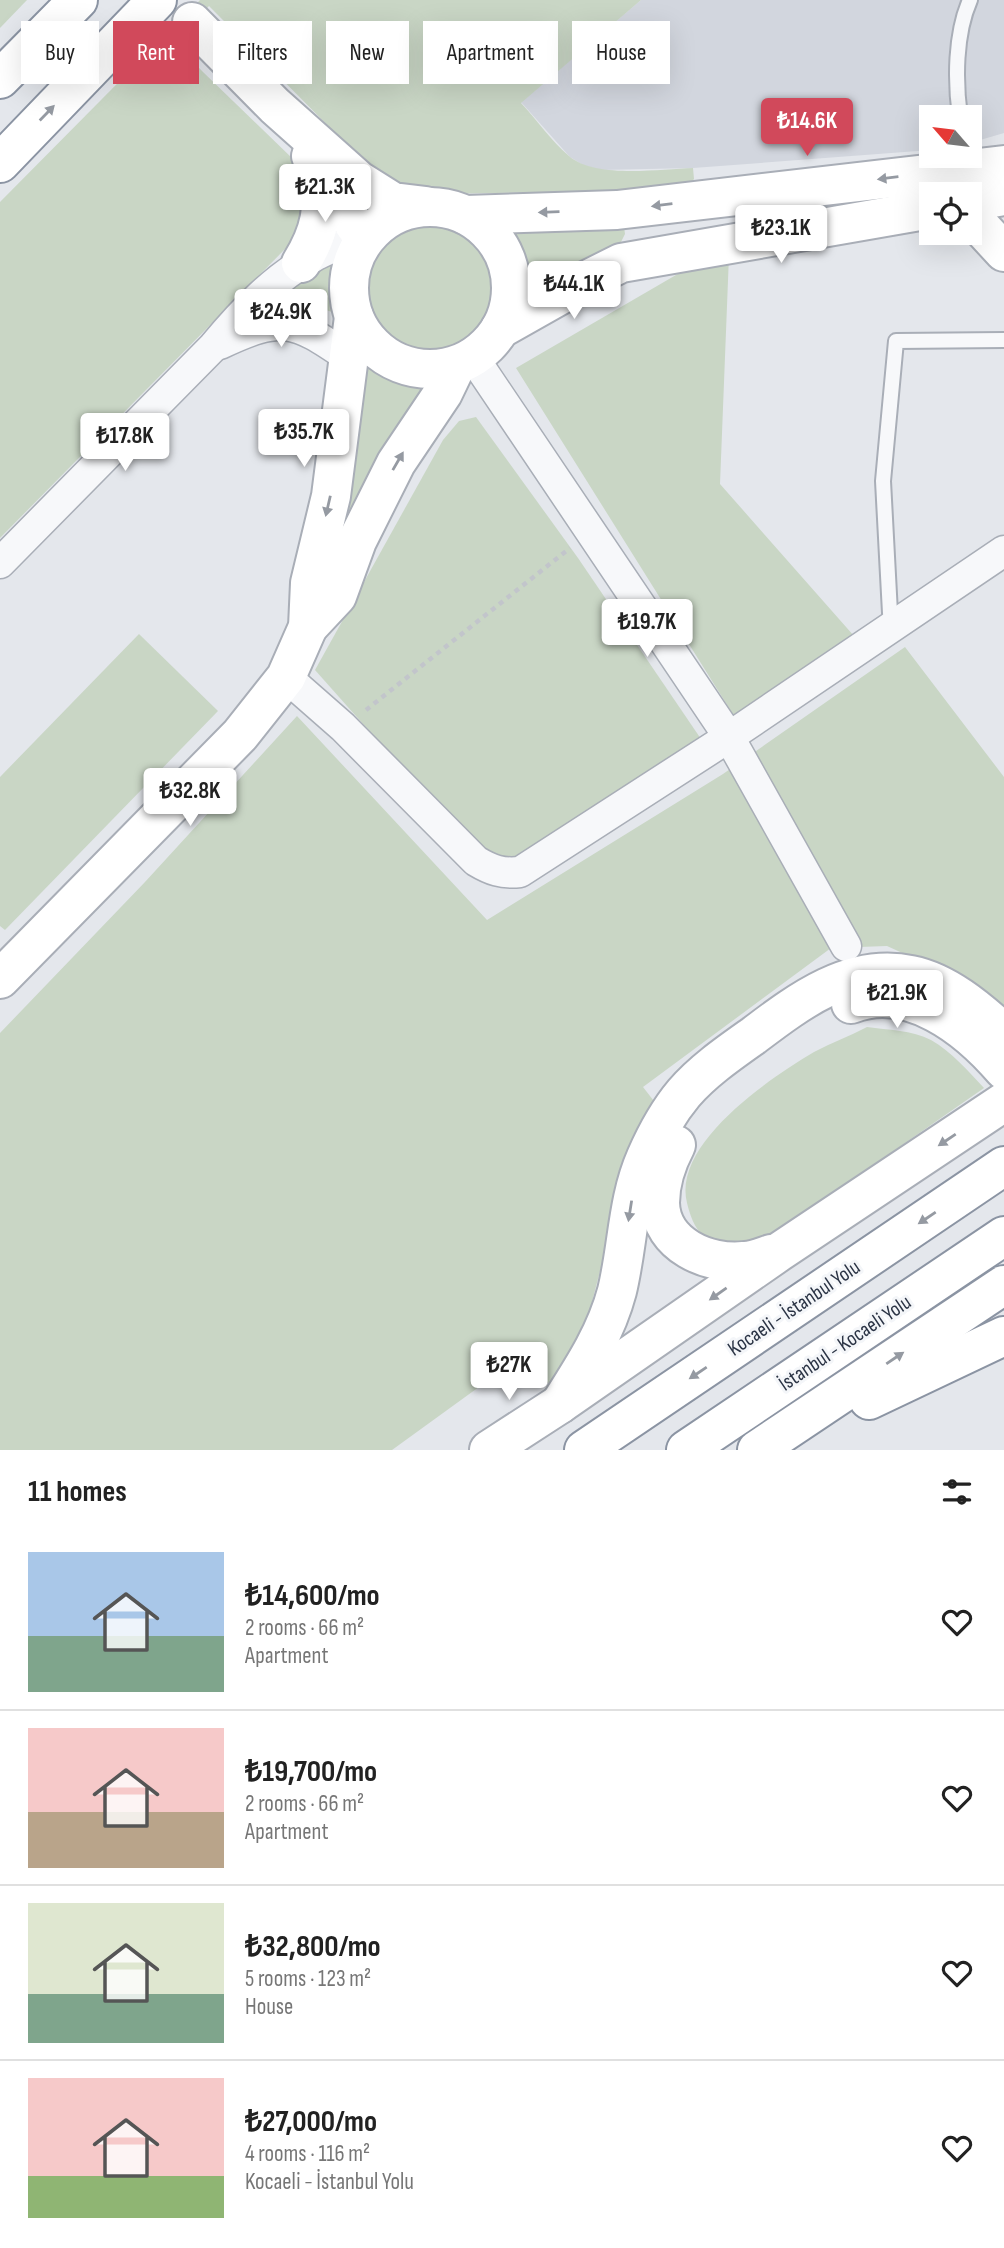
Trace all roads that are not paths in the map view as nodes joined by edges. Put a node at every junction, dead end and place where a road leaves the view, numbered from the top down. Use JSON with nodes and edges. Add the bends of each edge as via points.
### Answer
{"nodes":[{"id":1,"x":78,"y":0,"type":"edge"},
{"id":2,"x":157,"y":0,"type":"edge"},
{"id":3,"x":970,"y":0,"type":"edge"},
{"id":4,"x":199,"y":29,"type":"edge"},
{"id":5,"x":0,"y":79,"type":"edge"},
{"id":6,"x":960,"y":105,"type":"edge"},
{"id":7,"x":275,"y":106,"type":"junction"},
{"id":8,"x":0,"y":163,"type":"edge"},
{"id":9,"x":322,"y":172,"type":"junction"},
{"id":10,"x":995,"y":172,"type":"edge"},
{"id":11,"x":947,"y":182,"type":"edge"},
{"id":12,"x":919,"y":185,"type":"edge"},
{"id":13,"x":982,"y":188,"type":"edge"},
{"id":14,"x":919,"y":189,"type":"edge"},
{"id":15,"x":426,"y":206,"type":"junction"},
{"id":16,"x":466,"y":215,"type":"junction"},
{"id":17,"x":982,"y":228,"type":"edge"},
{"id":18,"x":361,"y":244,"type":"junction"},
{"id":19,"x":1004,"y":252,"type":"edge"},
{"id":20,"x":301,"y":263,"type":"junction"},
{"id":21,"x":354,"y":317,"type":"junction"},
{"id":22,"x":500,"y":329,"type":"junction"},
{"id":23,"x":1004,"y":340,"type":"edge"},
{"id":24,"x":214,"y":347,"type":"junction"},
{"id":25,"x":348,"y":357,"type":"junction"},
{"id":26,"x":464,"y":361,"type":"junction"},
{"id":27,"x":1004,"y":551,"type":"edge"},
{"id":28,"x":0,"y":563,"type":"edge"},
{"id":29,"x":895,"y":625,"type":"junction"},
{"id":30,"x":308,"y":626,"type":"junction"},
{"id":31,"x":286,"y":677,"type":"junction"},
{"id":32,"x":729,"y":737,"type":"junction"},
{"id":33,"x":846,"y":946,"type":"dead end"},
{"id":34,"x":0,"y":979,"type":"edge"},
{"id":35,"x":1004,"y":1033,"type":"edge"},
{"id":36,"x":1004,"y":1070,"type":"edge"},
{"id":37,"x":1004,"y":1102,"type":"edge"},
{"id":38,"x":1004,"y":1166,"type":"edge"},
{"id":39,"x":1004,"y":1236,"type":"edge"},
{"id":40,"x":779,"y":1252,"type":"junction"},
{"id":41,"x":1004,"y":1285,"type":"edge"},
{"id":42,"x":1004,"y":1336,"type":"edge"},
{"id":43,"x":560,"y":1404,"type":"junction"},
{"id":44,"x":489,"y":1450,"type":"edge"},
{"id":45,"x":584,"y":1450,"type":"edge"},
{"id":46,"x":685,"y":1450,"type":"edge"},
{"id":47,"x":757,"y":1450,"type":"edge"},
{"id":48,"x":770,"y":1450,"type":"edge"}],
"edges":[{"from":1,"to":5,"type":"main road"},
{"from":8,"to":2,"type":"main road","one_way":true},
{"from":3,"to":6,"type":"lane","via":[[958,55]]},
{"from":4,"to":7,"type":"main road"},
{"from":7,"to":9,"type":"main road"},
{"from":7,"to":15,"type":"main road","via":[[377,193],[393,202]]},
{"from":9,"to":18,"type":"main road"},
{"from":9,"to":20,"type":"main road","via":[[320,222]]},
{"from":10,"to":11,"type":"main road"},
{"from":10,"to":13,"type":"main road"},
{"from":12,"to":16,"type":"main road","one_way":true,"via":[[617,210]]},
{"from":14,"to":22,"type":"main road","via":[[621,263]]},
{"from":15,"to":16,"type":"main road"},
{"from":15,"to":18,"type":"main road","via":[[402,211],[380,223]]},
{"from":16,"to":22,"type":"main road","via":[[488,230],[503,252],[510,278],[509,304]]},
{"from":17,"to":19,"type":"main road"},
{"from":18,"to":20,"type":"street","via":[[339,246]]},
{"from":18,"to":21,"type":"main road","via":[[349,283]]},
{"from":20,"to":24,"type":"street","via":[[240,314]]},
{"from":21,"to":25,"type":"main road"},
{"from":21,"to":26,"type":"main road","via":[[371,344],[411,367],[433,369]]},
{"from":22,"to":26,"type":"main road"},
{"from":23,"to":29,"type":"lane","via":[[896,341],[883,481],[890,613]]},
{"from":24,"to":25,"type":"street","via":[[250,329],[286,324],[321,338]]},
{"from":24,"to":28,"type":"street"},
{"from":25,"to":30,"type":"main road","one_way":true,"via":[[331,496],[310,583]]},
{"from":30,"to":26,"type":"main road","one_way":true,"via":[[337,596],[357,541],[396,463]]},
{"from":26,"to":32,"type":"street","via":[[592,531]]},
{"from":27,"to":29,"type":"street"},
{"from":29,"to":32,"type":"street"},
{"from":30,"to":31,"type":"main road"},
{"from":31,"to":32,"type":"street","via":[[343,727],[476,861],[505,874],[520,872]]},
{"from":31,"to":34,"type":"main road","via":[[240,735]]},
{"from":32,"to":33,"type":"street"},
{"from":35,"to":43,"type":"main road","one_way":true,"via":[[960,997],[933,982],[886,972],[829,985],[729,1053],[685,1093],[662,1123],[645,1158],[631,1201],[617,1291],[606,1324]]},
{"from":36,"to":40,"type":"main road","via":[[944,1016],[890,998],[862,1000],[829,1013],[786,1040],[717,1093],[691,1121],[667,1165],[660,1203],[664,1222],[673,1237],[702,1256],[729,1262]]},
{"from":37,"to":40,"type":"main road","one_way":true},
{"from":38,"to":45,"type":"main road","name":"Kocaeli - İstanbul Yolu","one_way":true},
{"from":39,"to":46,"type":"main road","name":"İstanbul - Kocaeli Yolu"},
{"from":40,"to":43,"type":"main road","one_way":true},
{"from":47,"to":41,"type":"main road","one_way":true},
{"from":42,"to":48,"type":"main road"},
{"from":43,"to":44,"type":"main road"}]}
